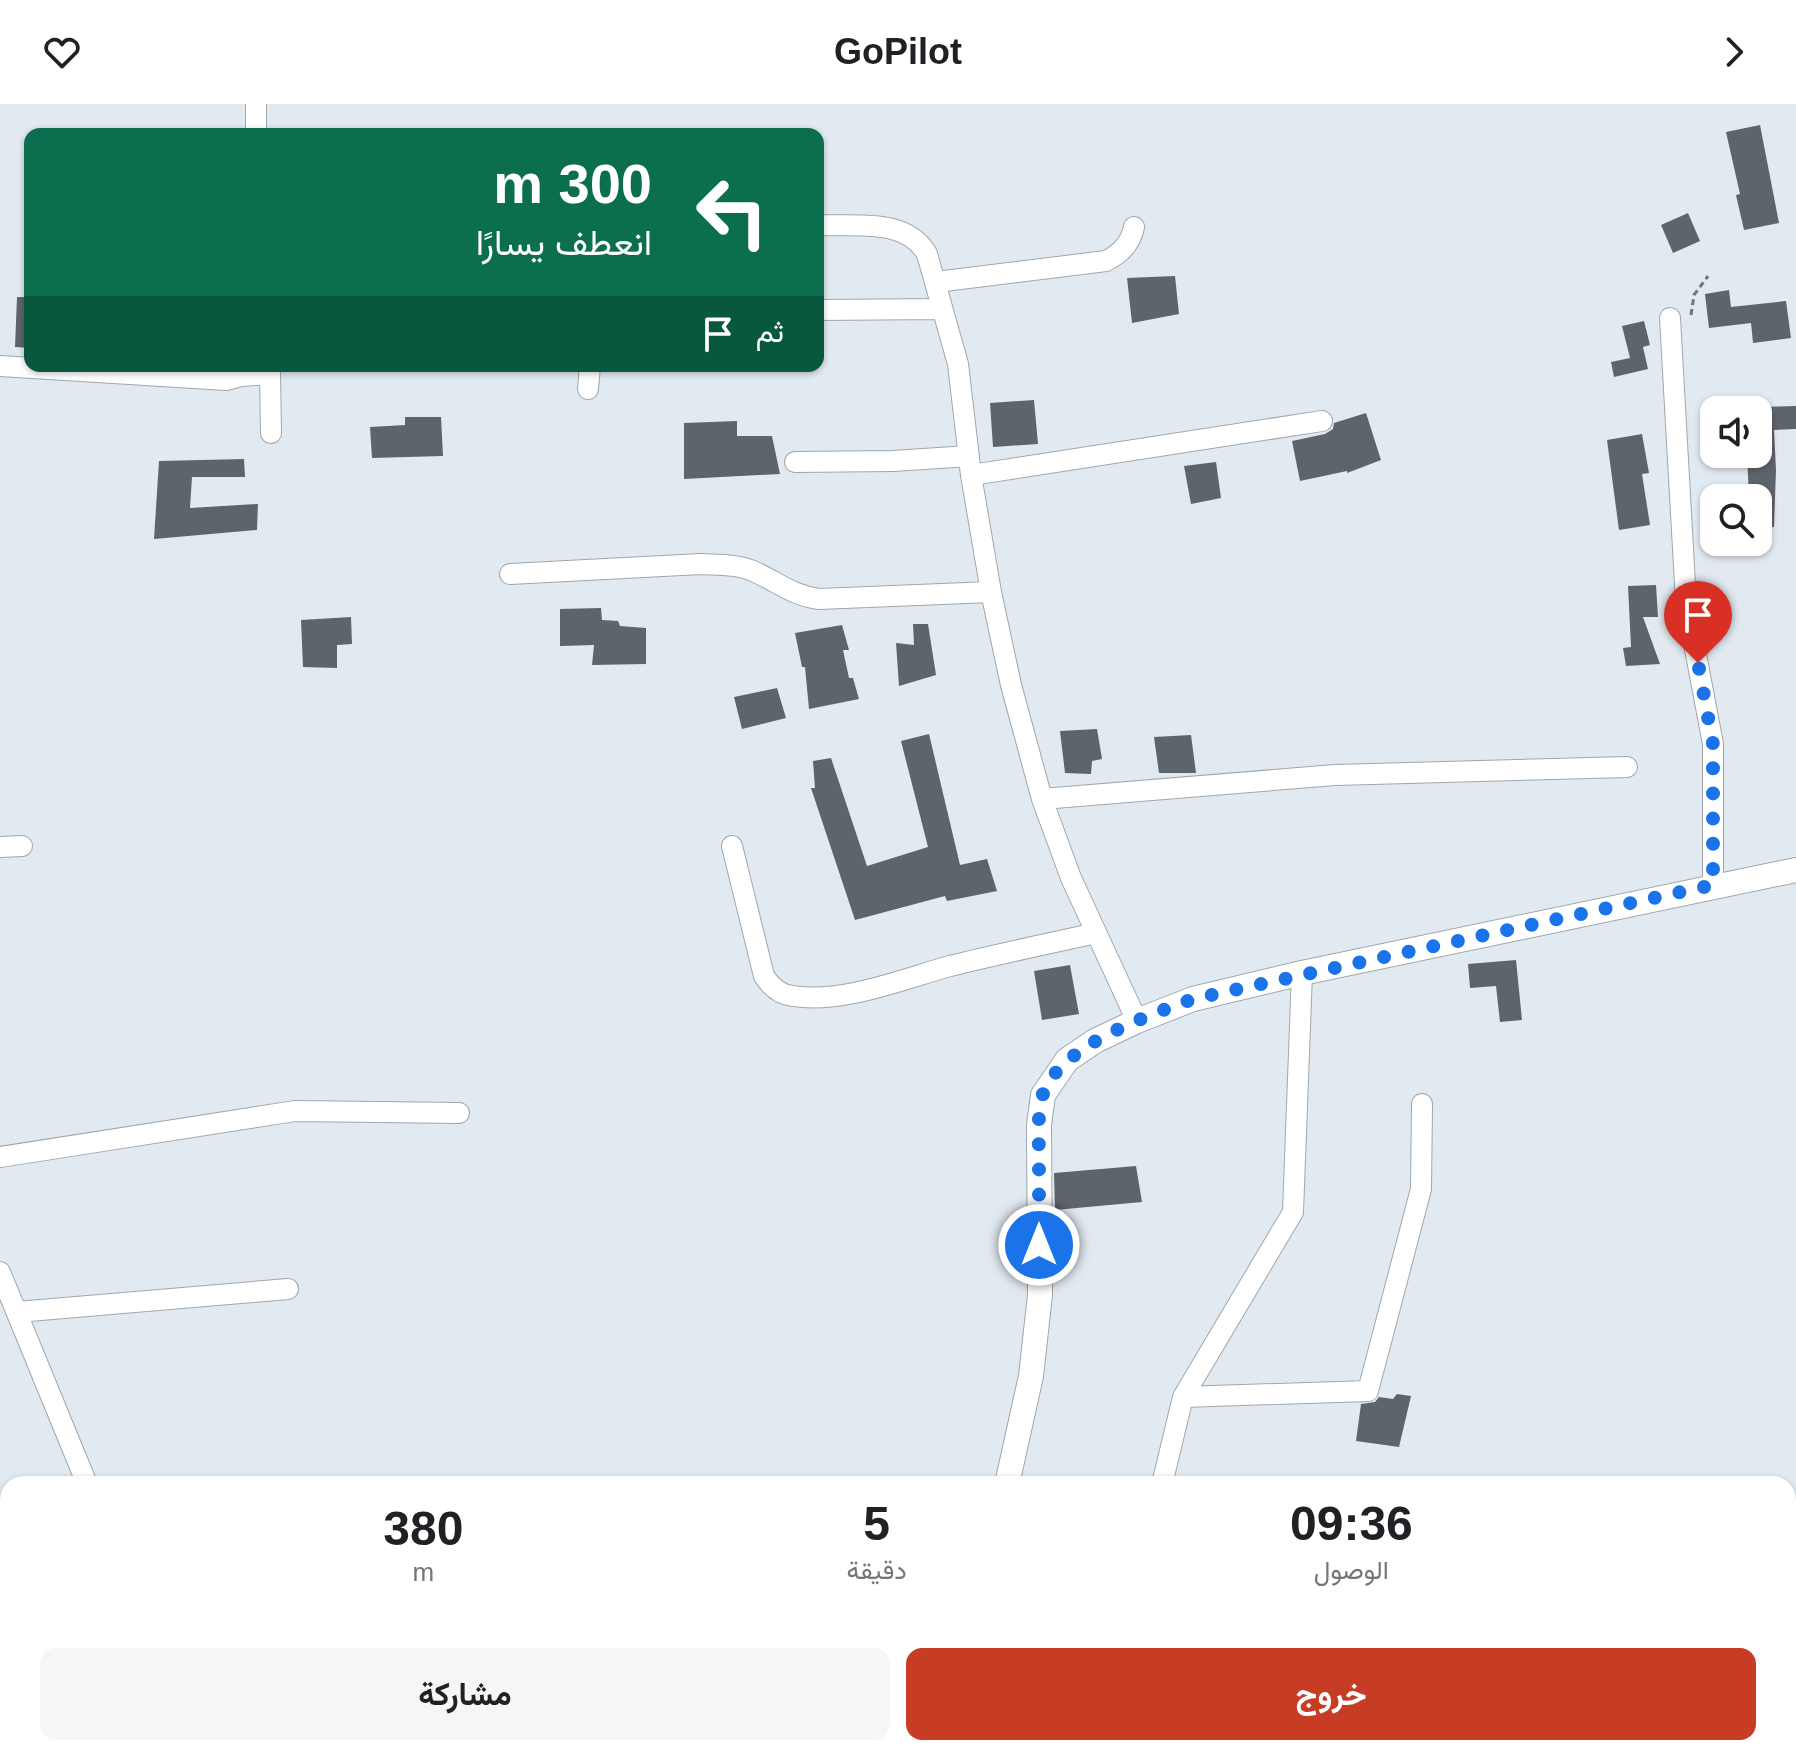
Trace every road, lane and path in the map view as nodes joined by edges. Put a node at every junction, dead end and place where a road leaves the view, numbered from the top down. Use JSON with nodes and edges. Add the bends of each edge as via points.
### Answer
{"nodes":[{"id":1,"x":256,"y":104,"type":"edge"},
{"id":2,"x":256,"y":128,"type":"edge"},
{"id":3,"x":824,"y":225,"type":"edge"},
{"id":4,"x":1134,"y":227,"type":"dead end"},
{"id":5,"x":936,"y":282,"type":"junction"},
{"id":6,"x":942,"y":309,"type":"junction"},
{"id":7,"x":824,"y":310,"type":"edge"},
{"id":8,"x":1670,"y":318,"type":"dead end"},
{"id":9,"x":0,"y":366,"type":"edge"},
{"id":10,"x":24,"y":367,"type":"edge"},
{"id":11,"x":128,"y":372,"type":"edge"},
{"id":12,"x":242,"y":372,"type":"edge"},
{"id":13,"x":253,"y":372,"type":"edge"},
{"id":14,"x":589,"y":372,"type":"edge"},
{"id":15,"x":588,"y":389,"type":"dead end"},
{"id":16,"x":1322,"y":421,"type":"dead end"},
{"id":17,"x":271,"y":433,"type":"dead end"},
{"id":18,"x":795,"y":462,"type":"dead end"},
{"id":19,"x":970,"y":465,"type":"junction"},
{"id":20,"x":510,"y":574,"type":"dead end"},
{"id":21,"x":991,"y":592,"type":"junction"},
{"id":22,"x":1627,"y":767,"type":"dead end"},
{"id":23,"x":1042,"y":799,"type":"junction"},
{"id":24,"x":22,"y":846,"type":"dead end"},
{"id":25,"x":732,"y":846,"type":"dead end"},
{"id":26,"x":0,"y":847,"type":"edge"},
{"id":27,"x":1796,"y":870,"type":"edge"},
{"id":28,"x":1713,"y":885,"type":"junction"},
{"id":29,"x":1096,"y":933,"type":"junction"},
{"id":30,"x":1302,"y":973,"type":"junction"},
{"id":31,"x":1137,"y":1021,"type":"junction"},
{"id":32,"x":1422,"y":1104,"type":"dead end"},
{"id":33,"x":459,"y":1113,"type":"dead end"},
{"id":34,"x":0,"y":1157,"type":"edge"},
{"id":35,"x":0,"y":1272,"type":"edge"},
{"id":36,"x":288,"y":1289,"type":"dead end"},
{"id":37,"x":17,"y":1312,"type":"junction"},
{"id":38,"x":1183,"y":1397,"type":"junction"},
{"id":39,"x":84,"y":1476,"type":"edge"},
{"id":40,"x":1009,"y":1476,"type":"edge"},
{"id":41,"x":1164,"y":1476,"type":"edge"}],
"edges":[{"from":1,"to":2,"type":"street"},
{"from":3,"to":5,"type":"street","via":[[903,231],[919,240]]},
{"from":4,"to":5,"type":"street","via":[[1122,250],[1106,261]]},
{"from":5,"to":6,"type":"street"},
{"from":6,"to":7,"type":"street"},
{"from":6,"to":19,"type":"street","via":[[958,364]]},
{"from":8,"to":28,"type":"street","via":[[1686,602],[1713,744]]},
{"from":9,"to":10,"type":"street"},
{"from":11,"to":12,"type":"street","via":[[226,380]]},
{"from":13,"to":17,"type":"street","via":[[270,374]]},
{"from":14,"to":15,"type":"street"},
{"from":16,"to":19,"type":"street"},
{"from":18,"to":19,"type":"street"},
{"from":19,"to":21,"type":"street"},
{"from":20,"to":21,"type":"street","via":[[701,564],[752,570],[799,596],[819,599]]},
{"from":21,"to":23,"type":"street"},
{"from":22,"to":23,"type":"street","via":[[1335,775]]},
{"from":23,"to":29,"type":"street"},
{"from":24,"to":26,"type":"street"},
{"from":25,"to":29,"type":"street","via":[[764,976],[773,988],[793,997],[853,992]]},
{"from":27,"to":28,"type":"street"},
{"from":28,"to":30,"type":"street"},
{"from":29,"to":31,"type":"street"},
{"from":30,"to":31,"type":"street","via":[[1193,999]]},
{"from":30,"to":38,"type":"street","via":[[1293,1212]]},
{"from":31,"to":40,"type":"street","via":[[1067,1060],[1043,1095],[1040,1295],[1031,1376]]},
{"from":32,"to":38,"type":"street","via":[[1421,1189],[1368,1391]]},
{"from":33,"to":34,"type":"street","via":[[295,1111]]},
{"from":35,"to":37,"type":"street"},
{"from":36,"to":37,"type":"street"},
{"from":37,"to":39,"type":"street"},
{"from":38,"to":41,"type":"street"}]}
